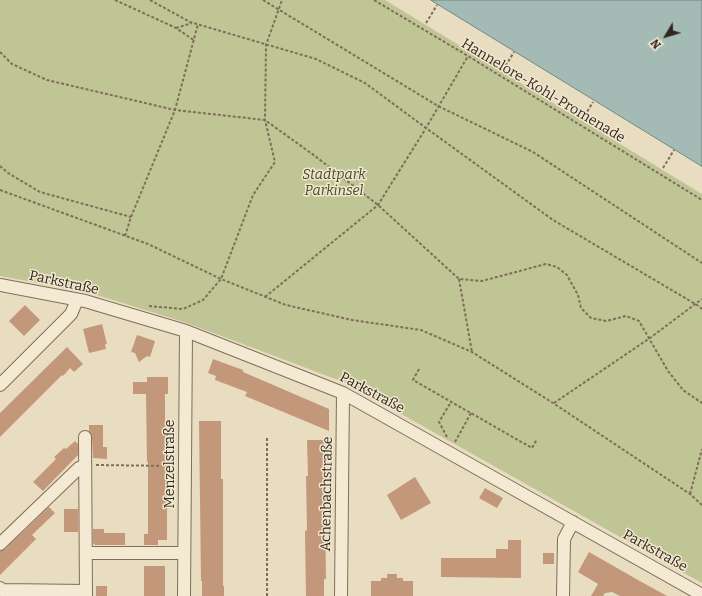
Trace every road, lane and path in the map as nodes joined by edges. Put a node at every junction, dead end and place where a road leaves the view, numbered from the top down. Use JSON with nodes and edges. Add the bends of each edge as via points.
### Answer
{"nodes":[{"id":1,"x":115,"y":0,"type":"edge"},
{"id":2,"x":150,"y":0,"type":"edge"},
{"id":3,"x":263,"y":0,"type":"edge"},
{"id":4,"x":282,"y":0,"type":"edge"},
{"id":5,"x":374,"y":0,"type":"edge"},
{"id":6,"x":437,"y":5,"type":"dead end"},
{"id":7,"x":279,"y":9,"type":"junction"},
{"id":8,"x":192,"y":22,"type":"junction"},
{"id":9,"x":426,"y":23,"type":"dead end"},
{"id":10,"x":198,"y":24,"type":"junction"},
{"id":11,"x":176,"y":28,"type":"junction"},
{"id":12,"x":195,"y":41,"type":"junction"},
{"id":13,"x":266,"y":45,"type":"junction"},
{"id":14,"x":0,"y":52,"type":"edge"},
{"id":15,"x":514,"y":52,"type":"dead end"},
{"id":16,"x":468,"y":56,"type":"junction"},
{"id":17,"x":503,"y":70,"type":"dead end"},
{"id":18,"x":594,"y":102,"type":"dead end"},
{"id":19,"x":438,"y":106,"type":"junction"},
{"id":20,"x":175,"y":110,"type":"junction"},
{"id":21,"x":265,"y":120,"type":"junction"},
{"id":22,"x":582,"y":120,"type":"dead end"},
{"id":23,"x":426,"y":128,"type":"junction"},
{"id":24,"x":674,"y":150,"type":"dead end"},
{"id":25,"x":0,"y":166,"type":"edge"},
{"id":26,"x":663,"y":168,"type":"dead end"},
{"id":27,"x":0,"y":190,"type":"edge"},
{"id":28,"x":702,"y":200,"type":"edge"},
{"id":29,"x":378,"y":205,"type":"junction"},
{"id":30,"x":131,"y":217,"type":"junction"},
{"id":31,"x":125,"y":236,"type":"junction"},
{"id":32,"x":702,"y":263,"type":"edge"},
{"id":33,"x":459,"y":279,"type":"junction"},
{"id":34,"x":221,"y":280,"type":"junction"},
{"id":35,"x":0,"y":285,"type":"edge"},
{"id":36,"x":265,"y":297,"type":"junction"},
{"id":37,"x":702,"y":299,"type":"edge"},
{"id":38,"x":77,"y":300,"type":"junction"},
{"id":39,"x":697,"y":304,"type":"junction"},
{"id":40,"x":702,"y":309,"type":"edge"},
{"id":41,"x":144,"y":319,"type":"junction"},
{"id":42,"x":186,"y":331,"type":"junction"},
{"id":43,"x":650,"y":338,"type":"junction"},
{"id":44,"x":472,"y":352,"type":"junction"},
{"id":45,"x":419,"y":369,"type":"dead end"},
{"id":46,"x":0,"y":385,"type":"edge"},
{"id":47,"x":343,"y":393,"type":"junction"},
{"id":48,"x":451,"y":402,"type":"junction"},
{"id":49,"x":553,"y":403,"type":"junction"},
{"id":50,"x":702,"y":403,"type":"edge"},
{"id":51,"x":471,"y":413,"type":"junction"},
{"id":52,"x":85,"y":437,"type":"dead end"},
{"id":53,"x":267,"y":438,"type":"dead end"},
{"id":54,"x":448,"y":439,"type":"dead end"},
{"id":55,"x":537,"y":439,"type":"dead end"},
{"id":56,"x":702,"y":449,"type":"edge"},
{"id":57,"x":449,"y":452,"type":"junction"},
{"id":58,"x":85,"y":465,"type":"junction"},
{"id":59,"x":185,"y":466,"type":"junction"},
{"id":60,"x":690,"y":494,"type":"junction"},
{"id":61,"x":702,"y":505,"type":"edge"},
{"id":62,"x":573,"y":522,"type":"junction"},
{"id":63,"x":0,"y":544,"type":"edge"},
{"id":64,"x":86,"y":552,"type":"junction"},
{"id":65,"x":184,"y":553,"type":"junction"},
{"id":66,"x":0,"y":588,"type":"edge"},
{"id":67,"x":86,"y":594,"type":"edge"},
{"id":68,"x":702,"y":595,"type":"edge"},
{"id":69,"x":184,"y":596,"type":"edge"},
{"id":70,"x":267,"y":596,"type":"edge"},
{"id":71,"x":341,"y":596,"type":"edge"},
{"id":72,"x":563,"y":596,"type":"edge"}],
"edges":[{"from":1,"to":11,"type":"path"},
{"from":2,"to":8,"type":"path"},
{"from":3,"to":7,"type":"path"},
{"from":4,"to":7,"type":"path"},
{"from":5,"to":16,"type":"path","name":"Hannelore-Kohl-Promenade"},
{"from":6,"to":9,"type":"path"},
{"from":7,"to":13,"type":"path"},
{"from":7,"to":19,"type":"path"},
{"from":8,"to":10,"type":"path"},
{"from":8,"to":11,"type":"path"},
{"from":10,"to":12,"type":"path"},
{"from":10,"to":13,"type":"path"},
{"from":11,"to":12,"type":"path"},
{"from":12,"to":20,"type":"path"},
{"from":13,"to":21,"type":"path"},
{"from":13,"to":23,"type":"path","via":[[316,59],[365,83]]},
{"from":14,"to":20,"type":"path","via":[[12,64],[47,80]]},
{"from":15,"to":17,"type":"path"},
{"from":16,"to":19,"type":"path"},
{"from":16,"to":28,"type":"path","name":"Hannelore-Kohl-Promenade"},
{"from":18,"to":22,"type":"path"},
{"from":19,"to":23,"type":"path"},
{"from":19,"to":32,"type":"path","via":[[533,152]]},
{"from":20,"to":21,"type":"path"},
{"from":20,"to":30,"type":"path"},
{"from":21,"to":29,"type":"path"},
{"from":21,"to":34,"type":"path","via":[[274,162],[253,195]]},
{"from":23,"to":29,"type":"path"},
{"from":23,"to":39,"type":"path","via":[[553,220]]},
{"from":24,"to":26,"type":"path"},
{"from":25,"to":30,"type":"path","via":[[40,192]]},
{"from":27,"to":31,"type":"path"},
{"from":29,"to":33,"type":"path"},
{"from":29,"to":36,"type":"path"},
{"from":30,"to":31,"type":"path"},
{"from":31,"to":34,"type":"path","via":[[148,244]]},
{"from":33,"to":43,"type":"path","via":[[482,281],[546,264],[557,267],[567,275],[578,295],[581,308],[592,318],[606,321],[626,316],[639,321]]},
{"from":33,"to":44,"type":"path"},
{"from":34,"to":36,"type":"path"},
{"from":34,"to":41,"type":"path","via":[[203,300],[183,309],[149,306]]},
{"from":35,"to":38,"type":"street","name":"Parkstraße"},
{"from":36,"to":44,"type":"path","via":[[286,305],[352,320],[421,330]]},
{"from":37,"to":39,"type":"path"},
{"from":38,"to":41,"type":"street","name":"Parkstraße"},
{"from":38,"to":46,"type":"street","via":[[72,314]]},
{"from":39,"to":40,"type":"path"},
{"from":39,"to":43,"type":"path"},
{"from":41,"to":42,"type":"street","name":"Parkstraße"},
{"from":42,"to":47,"type":"street","name":"Parkstraße"},
{"from":42,"to":59,"type":"street","name":"Menzelstraße"},
{"from":43,"to":49,"type":"path"},
{"from":43,"to":50,"type":"path","via":[[668,371],[683,390]]},
{"from":44,"to":49,"type":"path"},
{"from":45,"to":48,"type":"path","via":[[413,380]]},
{"from":47,"to":57,"type":"street","name":"Parkstraße"},
{"from":47,"to":71,"type":"street","name":"Achenbachstraße"},
{"from":48,"to":51,"type":"path"},
{"from":48,"to":54,"type":"path","via":[[440,422]]},
{"from":49,"to":60,"type":"path"},
{"from":51,"to":55,"type":"path","via":[[532,448]]},
{"from":51,"to":57,"type":"path"},
{"from":52,"to":58,"type":"street"},
{"from":53,"to":70,"type":"path"},
{"from":56,"to":60,"type":"path"},
{"from":57,"to":62,"type":"street","name":"Parkstraße"},
{"from":58,"to":59,"type":"path"},
{"from":58,"to":63,"type":"street"},
{"from":58,"to":64,"type":"street"},
{"from":59,"to":65,"type":"street","name":"Menzelstraße"},
{"from":60,"to":61,"type":"path"},
{"from":62,"to":68,"type":"street","name":"Parkstraße"},
{"from":62,"to":72,"type":"street","via":[[564,539]]},
{"from":64,"to":65,"type":"street"},
{"from":64,"to":67,"type":"street"},
{"from":65,"to":69,"type":"street","name":"Menzelstraße"},
{"from":66,"to":67,"type":"street"}]}
